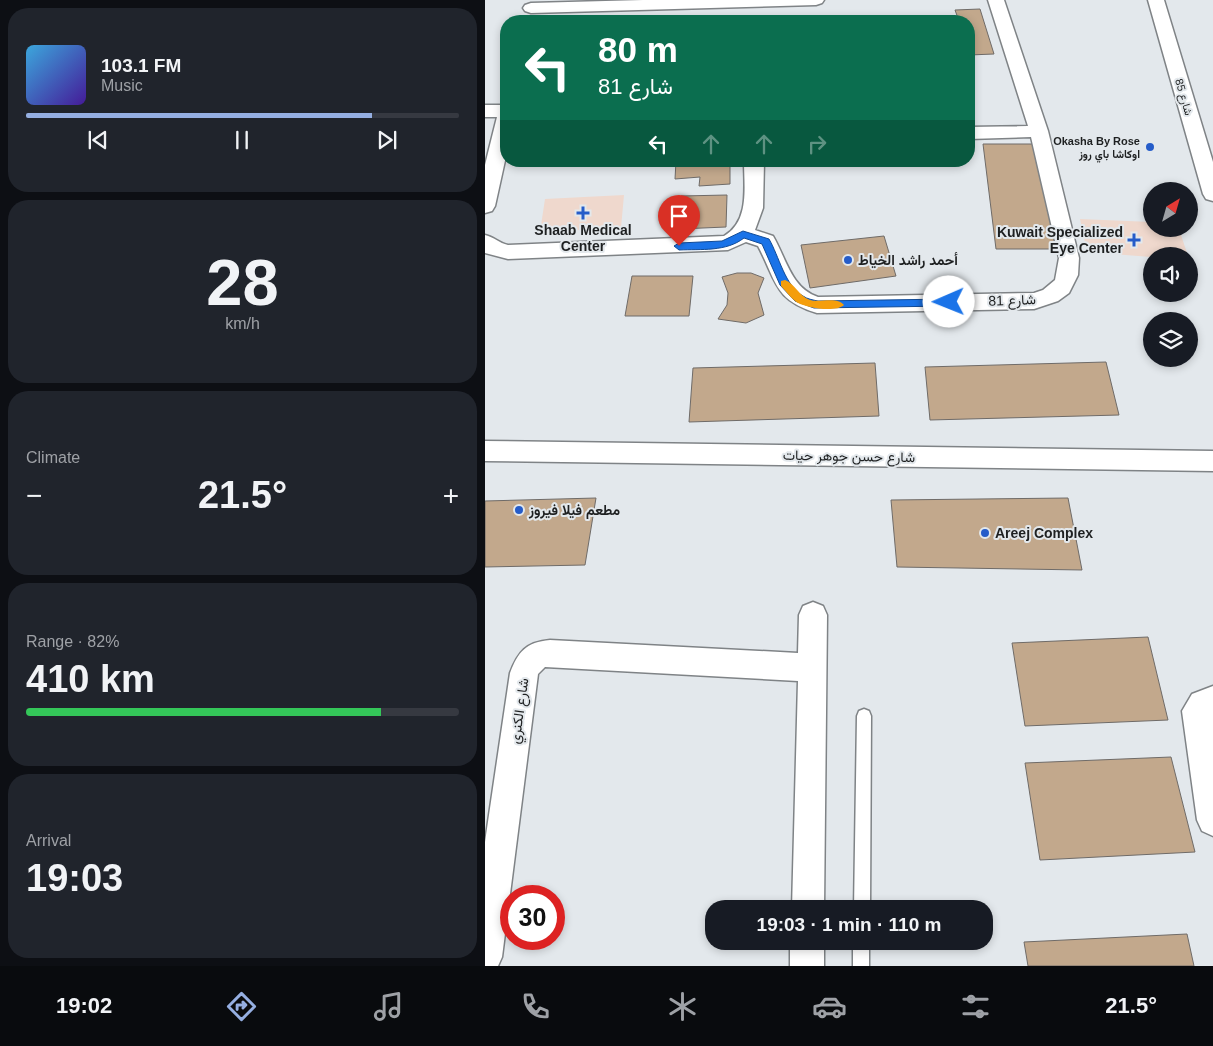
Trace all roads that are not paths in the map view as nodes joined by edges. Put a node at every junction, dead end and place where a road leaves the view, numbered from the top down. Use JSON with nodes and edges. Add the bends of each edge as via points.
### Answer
{"nodes":[{"id":1,"x":816,"y":0,"type":"edge"},
{"id":2,"x":996,"y":0,"type":"edge"},
{"id":3,"x":1156,"y":0,"type":"edge"},
{"id":4,"x":755,"y":2,"type":"junction"},
{"id":5,"x":530,"y":10,"type":"edge"},
{"id":6,"x":755,"y":15,"type":"edge"},
{"id":7,"x":485,"y":111,"type":"edge"},
{"id":8,"x":500,"y":115,"type":"edge"},
{"id":9,"x":500,"y":119,"type":"edge"},
{"id":10,"x":485,"y":125,"type":"edge"},
{"id":11,"x":1039,"y":131,"type":"junction"},
{"id":12,"x":975,"y":133,"type":"edge"},
{"id":13,"x":500,"y":142,"type":"edge"},
{"id":14,"x":754,"y":167,"type":"edge"},
{"id":15,"x":1213,"y":194,"type":"edge"},
{"id":16,"x":485,"y":206,"type":"edge"},
{"id":17,"x":743,"y":234,"type":"junction"},
{"id":18,"x":485,"y":242,"type":"edge"},
{"id":19,"x":485,"y":452,"type":"edge"},
{"id":20,"x":1213,"y":460,"type":"edge"},
{"id":21,"x":813,"y":615,"type":"dead end"},
{"id":22,"x":813,"y":668,"type":"junction"},
{"id":23,"x":1213,"y":700,"type":"edge"},
{"id":24,"x":863,"y":716,"type":"dead end"},
{"id":25,"x":1213,"y":820,"type":"edge"},
{"id":26,"x":808,"y":900,"type":"edge"},
{"id":27,"x":862,"y":900,"type":"edge"},
{"id":28,"x":807,"y":950,"type":"edge"},
{"id":29,"x":861,"y":950,"type":"edge"},
{"id":30,"x":485,"y":957,"type":"edge"},
{"id":31,"x":807,"y":966,"type":"edge"},
{"id":32,"x":861,"y":966,"type":"edge"}],
"edges":[{"from":1,"to":4,"type":"street"},
{"from":2,"to":11,"type":"street","name":"شارع 81"},
{"from":3,"to":15,"type":"street","name":"شارع 85"},
{"from":4,"to":5,"type":"street"},
{"from":4,"to":6,"type":"street"},
{"from":7,"to":8,"type":"street"},
{"from":9,"to":10,"type":"street"},
{"from":11,"to":12,"type":"street"},
{"from":11,"to":17,"type":"street","name":"شارع 81","via":[[1069,258],[1067,278],[1058,292],[1048,298],[812,304],[799,298],[784,283],[766,241]]},
{"from":13,"to":16,"type":"street"},
{"from":14,"to":17,"type":"street","via":[[753,216]]},
{"from":17,"to":18,"type":"street","via":[[717,245],[508,252],[494,249]]},
{"from":19,"to":20,"type":"street","name":"شارع حسن جوهر حيات"},
{"from":21,"to":22,"type":"street"},
{"from":22,"to":26,"type":"street"},
{"from":22,"to":30,"type":"street","name":"شارع الكنري","via":[[550,653],[541,653],[533,658],[524,673]]},
{"from":23,"to":25,"type":"street","via":[[1202,704],[1197,711]]},
{"from":24,"to":27,"type":"lane"},
{"from":28,"to":31,"type":"street"},
{"from":29,"to":32,"type":"lane"}]}
